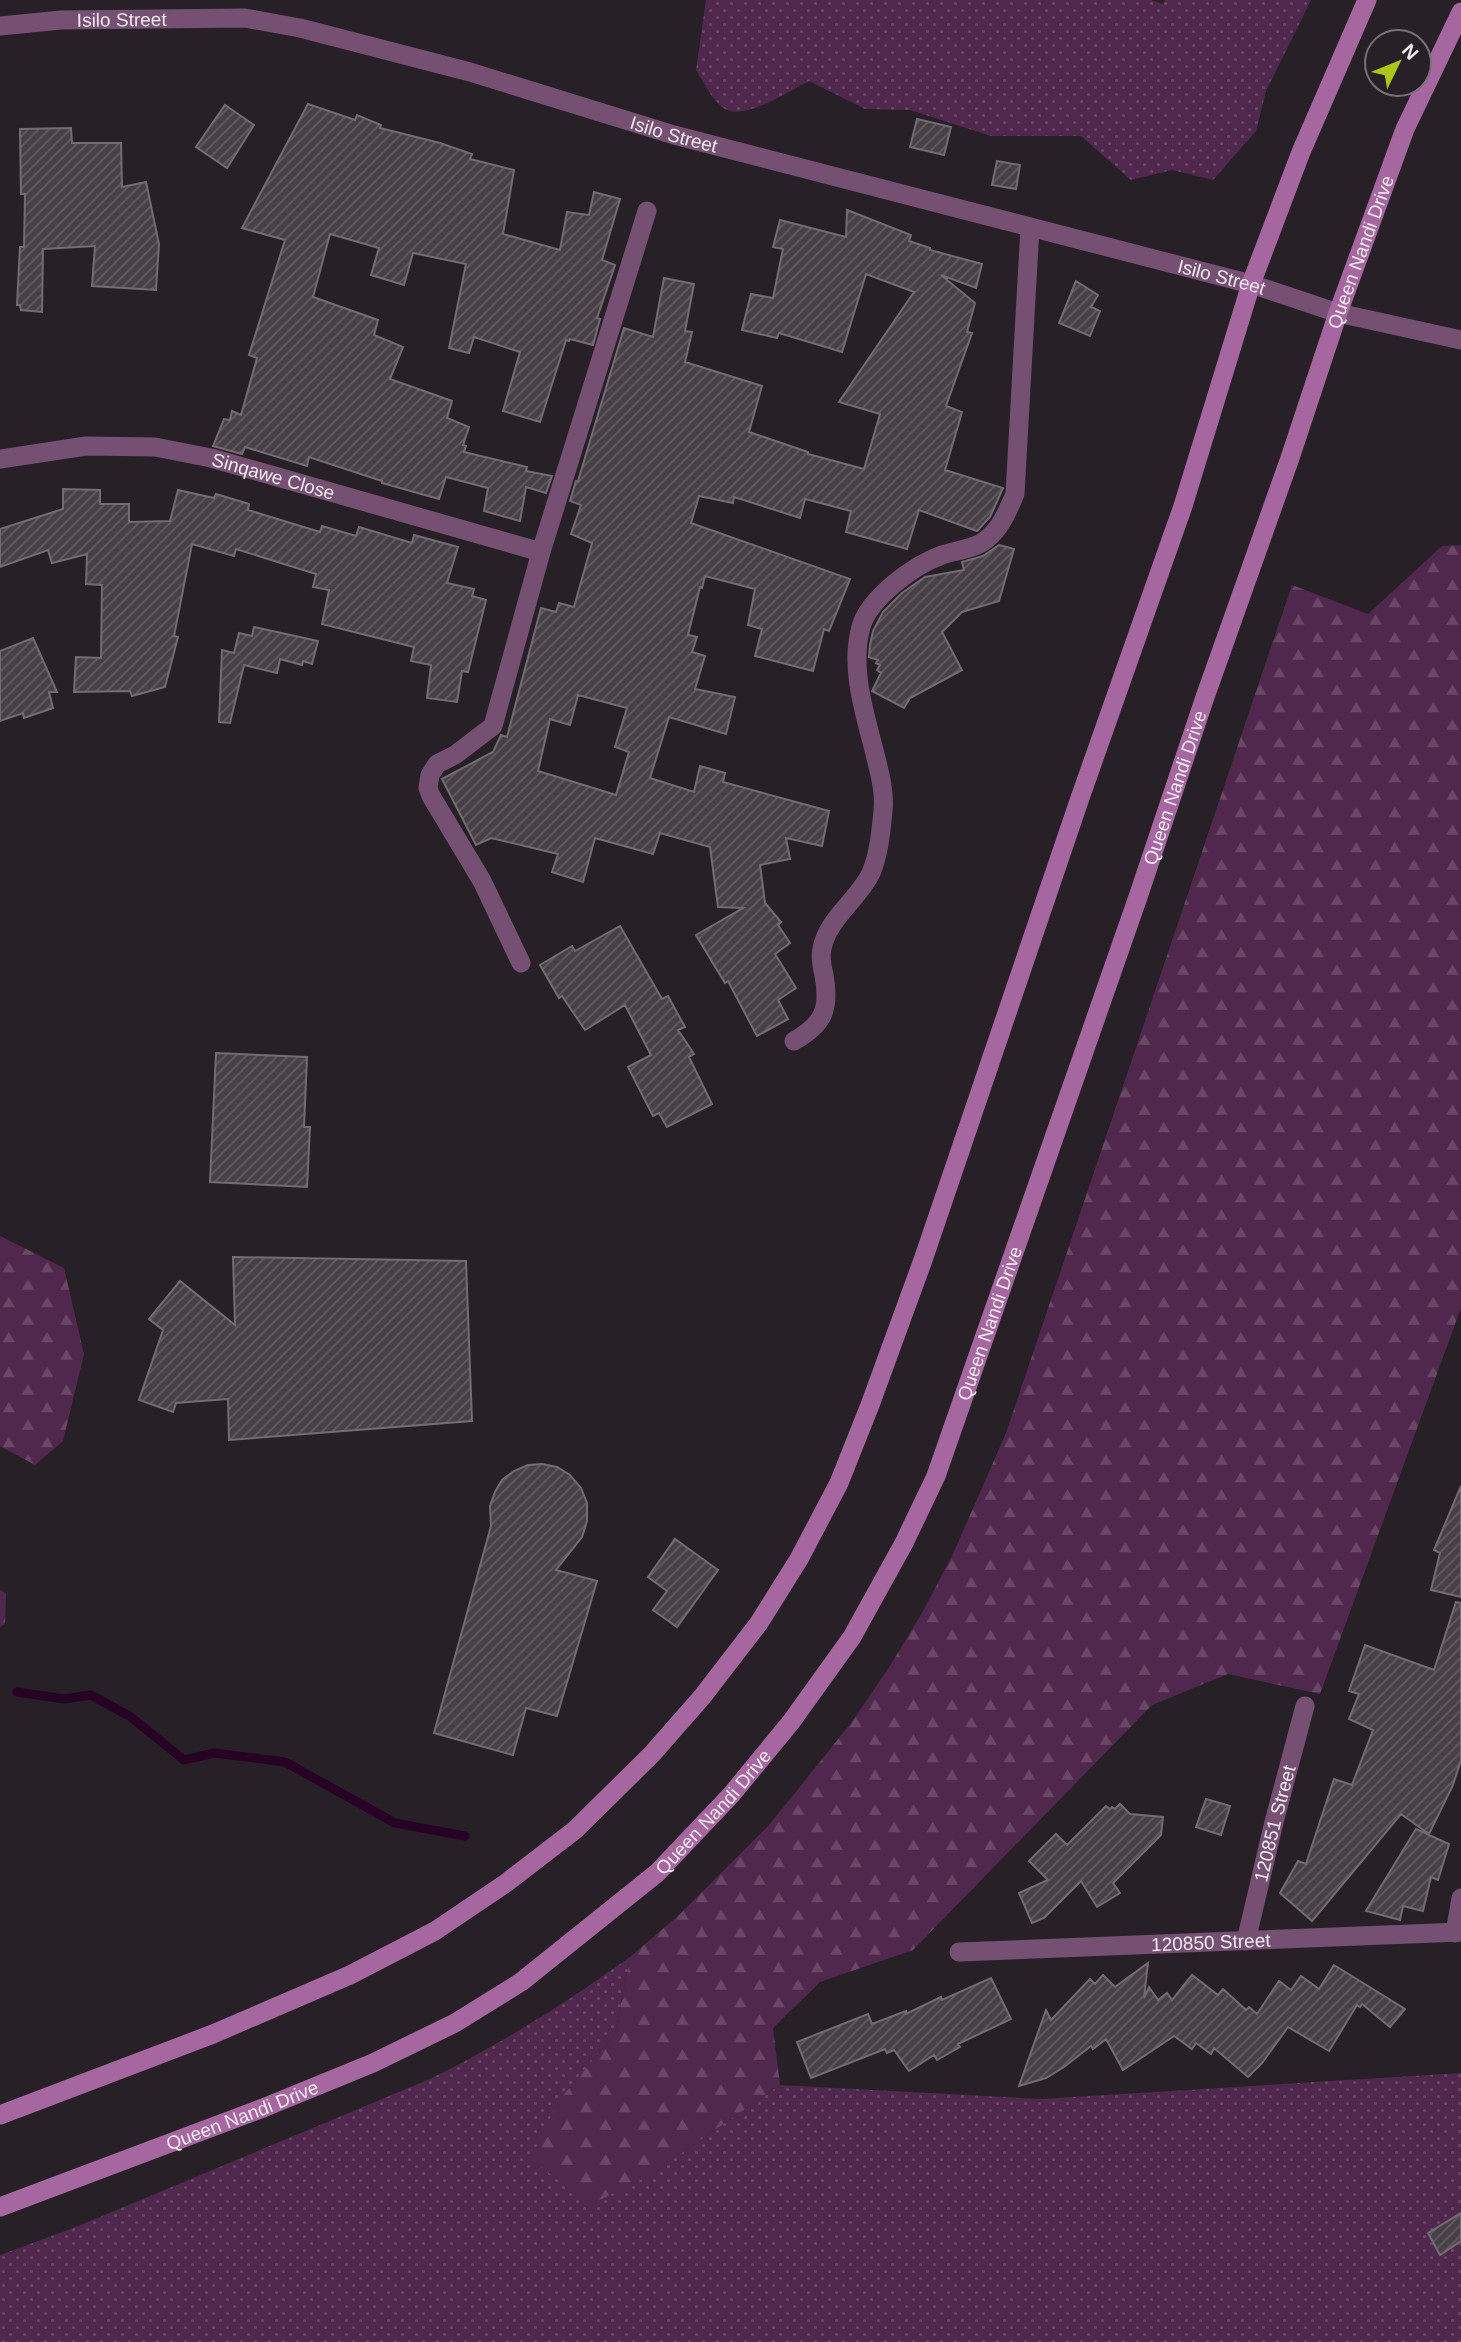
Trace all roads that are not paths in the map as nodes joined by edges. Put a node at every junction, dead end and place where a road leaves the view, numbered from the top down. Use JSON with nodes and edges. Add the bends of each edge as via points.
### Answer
{"nodes":[{"id":1,"x":1367,"y":0,"type":"edge"},
{"id":2,"x":1461,"y":12,"type":"edge"},
{"id":3,"x":0,"y":26,"type":"edge"},
{"id":4,"x":647,"y":211,"type":"dead end"},
{"id":5,"x":1030,"y":227,"type":"junction"},
{"id":6,"x":1251,"y":284,"type":"junction"},
{"id":7,"x":1338,"y":313,"type":"junction"},
{"id":8,"x":1461,"y":340,"type":"edge"},
{"id":9,"x":0,"y":459,"type":"edge"},
{"id":10,"x":541,"y":552,"type":"junction"},
{"id":11,"x":521,"y":963,"type":"dead end"},
{"id":12,"x":794,"y":1041,"type":"dead end"},
{"id":13,"x":1305,"y":1706,"type":"dead end"},
{"id":14,"x":1461,"y":1898,"type":"edge"},
{"id":15,"x":1458,"y":1933,"type":"edge"},
{"id":16,"x":1246,"y":1941,"type":"junction"},
{"id":17,"x":960,"y":1952,"type":"dead end"},
{"id":18,"x":0,"y":2115,"type":"edge"},
{"id":19,"x":0,"y":2207,"type":"edge"}],
"edges":[{"from":1,"to":6,"type":"main road","via":[[1301,152]]},
{"from":2,"to":7,"type":"main road","name":"Queen Nandi Drive","via":[[1405,129]]},
{"from":3,"to":5,"type":"street","name":"Isilo Street","via":[[61,20],[245,18],[300,28],[470,72],[674,135]]},
{"from":4,"to":10,"type":"street"},
{"from":5,"to":6,"type":"street","name":"Isilo Street"},
{"from":5,"to":12,"type":"street","via":[[1015,495],[1005,517],[986,540],[939,556],[881,593],[861,626],[856,656],[859,681],[884,807],[878,847],[870,873],[823,945],[824,1012],[810,1032]]},
{"from":6,"to":7,"type":"street","name":"Isilo Street"},
{"from":6,"to":18,"type":"main road","via":[[1183,506],[879,1381],[839,1483],[759,1623],[652,1754],[575,1830],[435,1931],[350,1975],[225,2028]]},
{"from":7,"to":8,"type":"street","name":"Isilo Street"},
{"from":7,"to":19,"type":"main road","name":"Queen Nandi Drive","via":[[936,1476],[852,1637],[791,1723],[657,1873],[521,1982],[373,2063]]},
{"from":9,"to":10,"type":"street","name":"Sinqawe Close","via":[[86,446],[155,447],[211,458]]},
{"from":10,"to":11,"type":"street","via":[[493,726],[437,764],[428,788],[482,881]]},
{"from":13,"to":16,"type":"street","name":"120851 Street"},
{"from":14,"to":15,"type":"street"},
{"from":15,"to":16,"type":"street","name":"120850 Street"},
{"from":16,"to":17,"type":"street","name":"120850 Street"}]}
